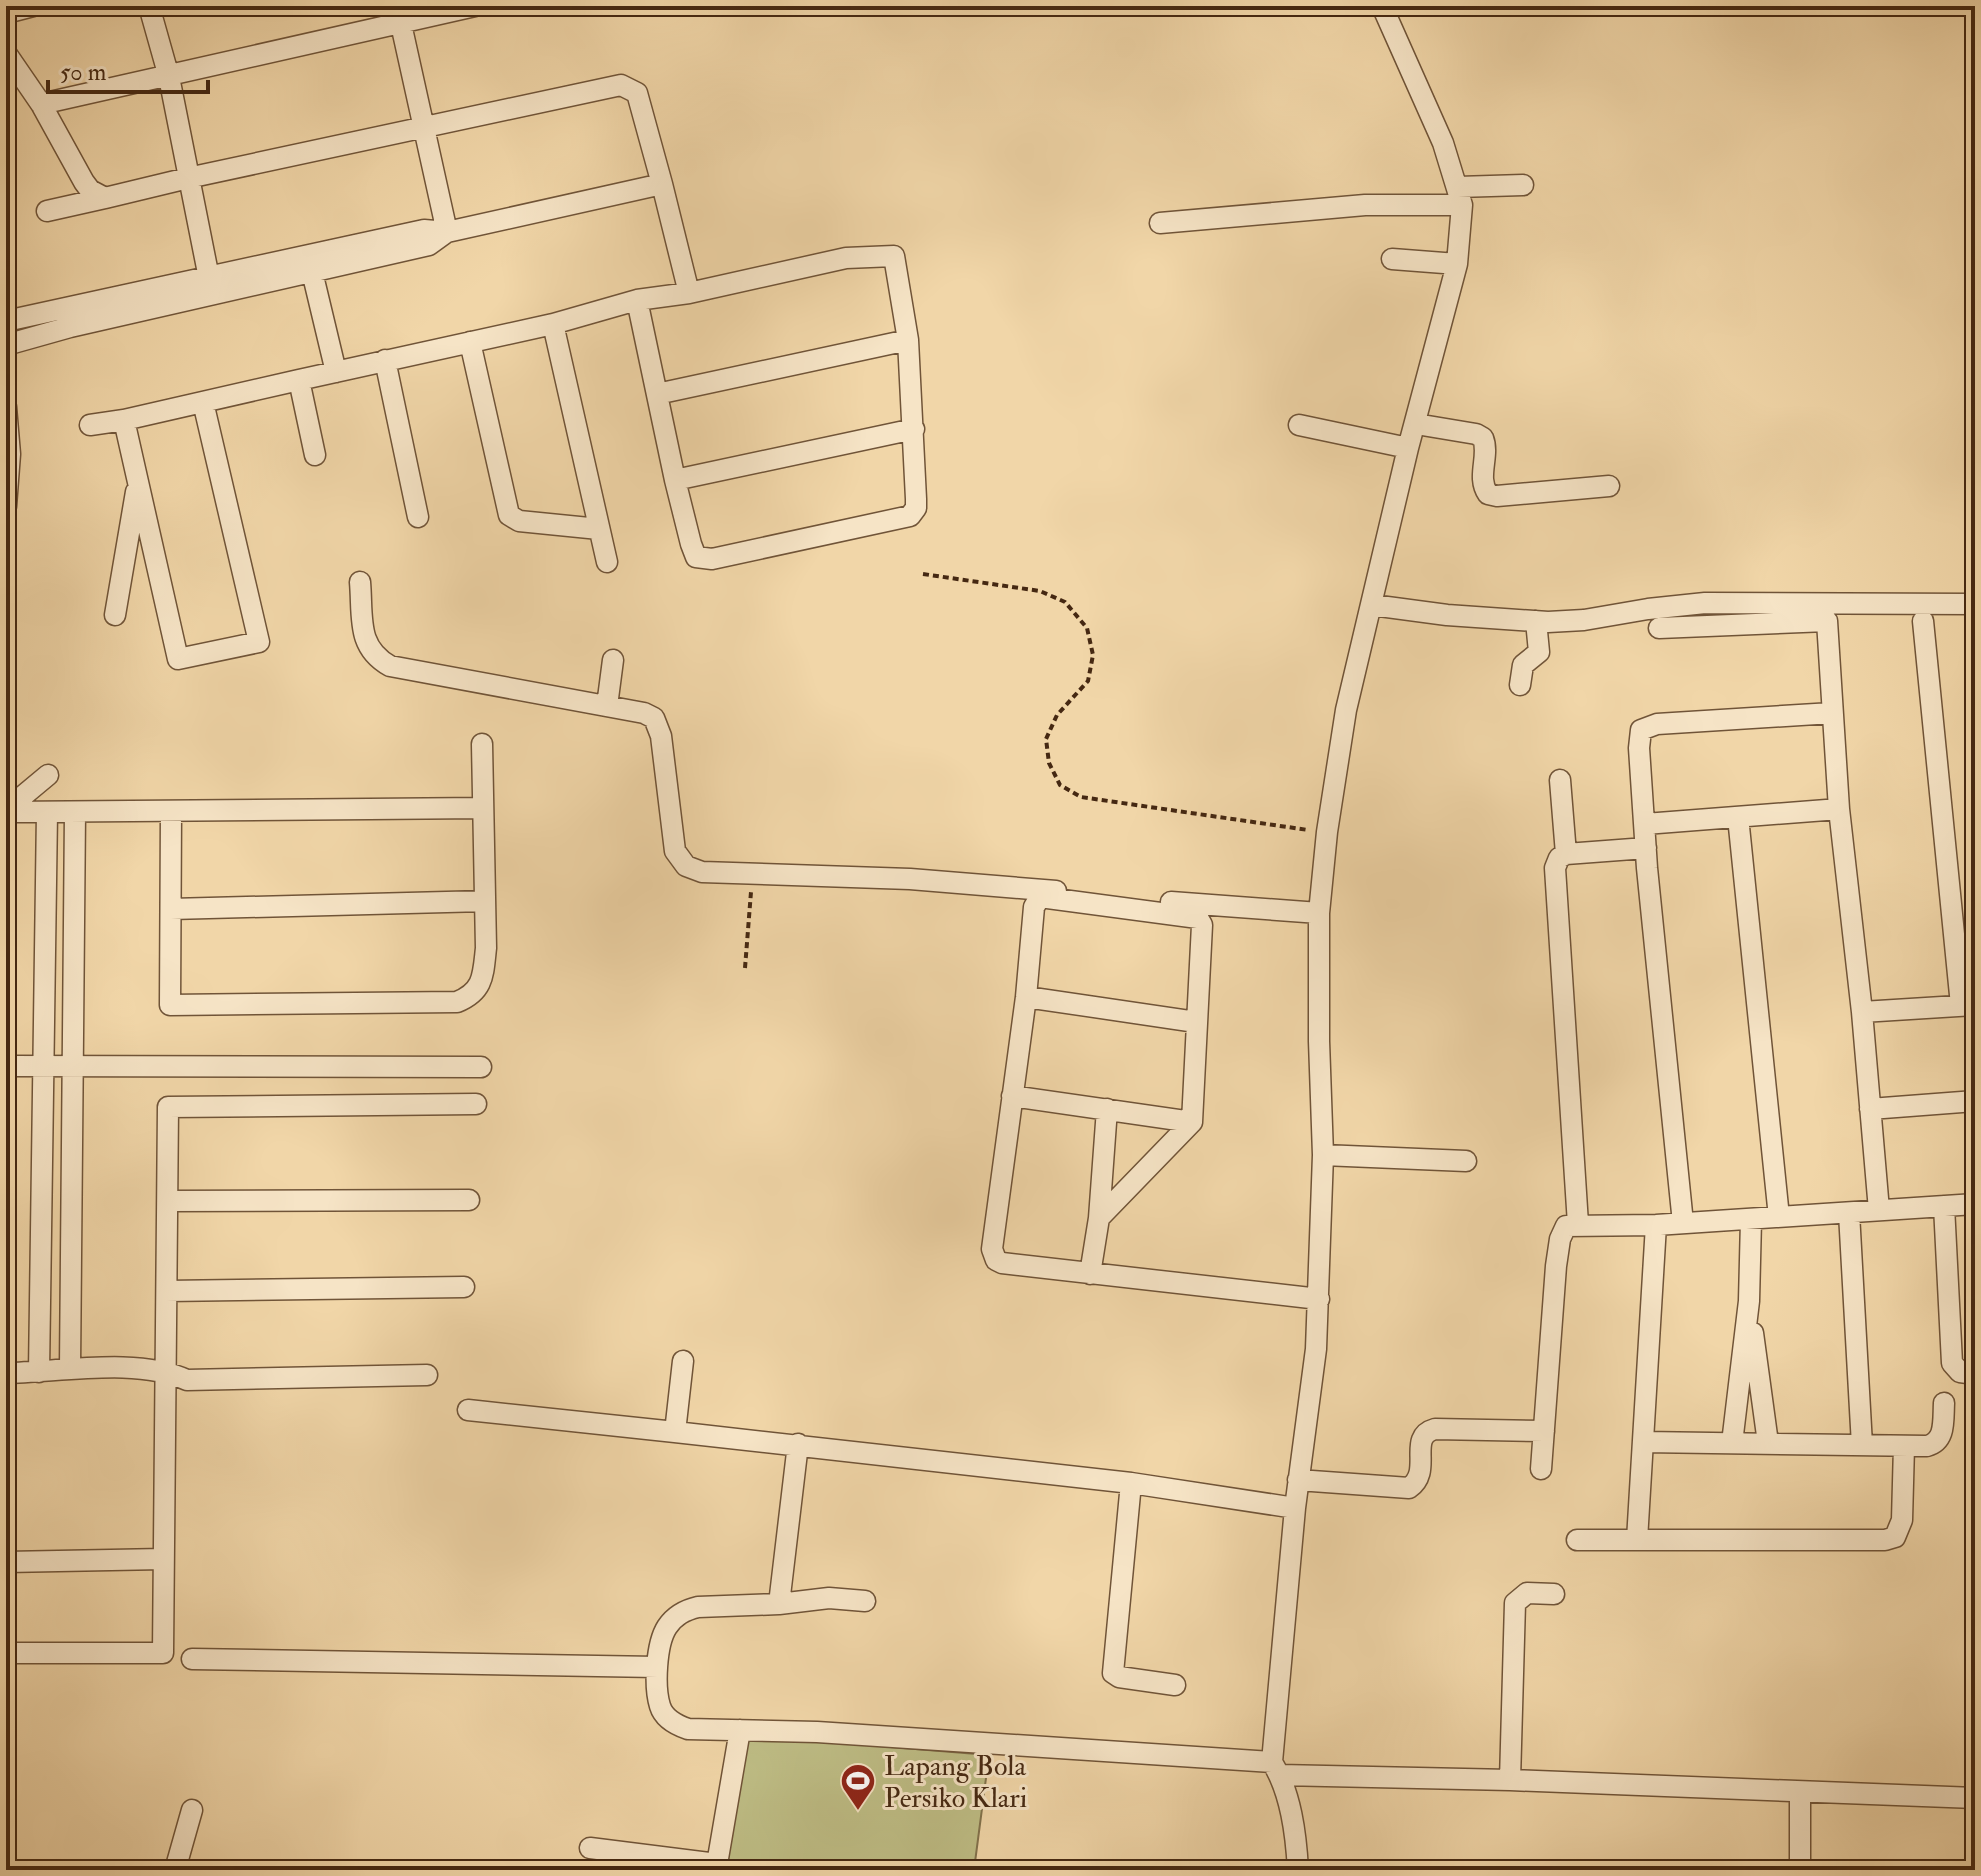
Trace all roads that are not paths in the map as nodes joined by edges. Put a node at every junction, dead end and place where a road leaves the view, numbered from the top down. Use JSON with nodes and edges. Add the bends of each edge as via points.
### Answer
{"nodes":[{"id":1,"x":33,"y":6,"type":"edge"},
{"id":2,"x":149,"y":6,"type":"edge"},
{"id":3,"x":475,"y":6,"type":"edge"},
{"id":4,"x":1382,"y":6,"type":"edge"},
{"id":5,"x":6,"y":13,"type":"edge"},
{"id":6,"x":399,"y":14,"type":"edge"},
{"id":7,"x":6,"y":53,"type":"edge"},
{"id":8,"x":169,"y":77,"type":"junction"},
{"id":9,"x":41,"y":104,"type":"junction"},
{"id":10,"x":424,"y":129,"type":"junction"},
{"id":11,"x":188,"y":178,"type":"junction"},
{"id":12,"x":662,"y":184,"type":"junction"},
{"id":13,"x":1523,"y":185,"type":"dead end"},
{"id":14,"x":1460,"y":196,"type":"junction"},
{"id":15,"x":105,"y":198,"type":"junction"},
{"id":16,"x":47,"y":211,"type":"dead end"},
{"id":17,"x":1160,"y":223,"type":"dead end"},
{"id":18,"x":447,"y":232,"type":"junction"},
{"id":19,"x":1392,"y":259,"type":"dead end"},
{"id":20,"x":310,"y":262,"type":"junction"},
{"id":21,"x":1457,"y":264,"type":"junction"},
{"id":22,"x":209,"y":278,"type":"junction"},
{"id":23,"x":689,"y":293,"type":"junction"},
{"id":24,"x":637,"y":300,"type":"junction"},
{"id":25,"x":69,"y":317,"type":"junction"},
{"id":26,"x":6,"y":321,"type":"edge"},
{"id":27,"x":553,"y":324,"type":"junction"},
{"id":28,"x":908,"y":340,"type":"junction"},
{"id":29,"x":470,"y":342,"type":"junction"},
{"id":30,"x":6,"y":345,"type":"edge"},
{"id":31,"x":385,"y":360,"type":"junction"},
{"id":32,"x":336,"y":372,"type":"junction"},
{"id":33,"x":299,"y":380,"type":"junction"},
{"id":34,"x":657,"y":394,"type":"junction"},
{"id":35,"x":203,"y":402,"type":"junction"},
{"id":36,"x":6,"y":407,"type":"edge"},
{"id":37,"x":124,"y":420,"type":"junction"},
{"id":38,"x":1416,"y":424,"type":"junction"},
{"id":39,"x":90,"y":425,"type":"dead end"},
{"id":40,"x":1299,"y":425,"type":"dead end"},
{"id":41,"x":914,"y":429,"type":"junction"},
{"id":42,"x":1408,"y":448,"type":"junction"},
{"id":43,"x":315,"y":455,"type":"dead end"},
{"id":44,"x":675,"y":480,"type":"junction"},
{"id":45,"x":138,"y":483,"type":"junction"},
{"id":46,"x":1609,"y":486,"type":"dead end"},
{"id":47,"x":6,"y":506,"type":"edge"},
{"id":48,"x":418,"y":517,"type":"dead end"},
{"id":49,"x":599,"y":529,"type":"junction"},
{"id":50,"x":607,"y":562,"type":"dead end"},
{"id":51,"x":360,"y":582,"type":"dead end"},
{"id":52,"x":1975,"y":604,"type":"edge"},
{"id":53,"x":1372,"y":605,"type":"junction"},
{"id":54,"x":115,"y":615,"type":"dead end"},
{"id":55,"x":1536,"y":621,"type":"junction"},
{"id":56,"x":1923,"y":621,"type":"dead end"},
{"id":57,"x":1659,"y":628,"type":"dead end"},
{"id":58,"x":613,"y":660,"type":"dead end"},
{"id":59,"x":1520,"y":685,"type":"dead end"},
{"id":60,"x":607,"y":706,"type":"junction"},
{"id":61,"x":1832,"y":713,"type":"junction"},
{"id":62,"x":482,"y":744,"type":"dead end"},
{"id":63,"x":48,"y":775,"type":"dead end"},
{"id":64,"x":1560,"y":780,"type":"dead end"},
{"id":65,"x":483,"y":808,"type":"junction"},
{"id":66,"x":1839,"y":809,"type":"junction"},
{"id":67,"x":6,"y":811,"type":"edge"},
{"id":68,"x":171,"y":811,"type":"junction"},
{"id":69,"x":47,"y":812,"type":"junction"},
{"id":70,"x":75,"y":812,"type":"junction"},
{"id":71,"x":1738,"y":817,"type":"junction"},
{"id":72,"x":1645,"y":824,"type":"junction"},
{"id":73,"x":1646,"y":848,"type":"junction"},
{"id":74,"x":1566,"y":854,"type":"junction"},
{"id":75,"x":1041,"y":893,"type":"junction"},
{"id":76,"x":485,"y":901,"type":"junction"},
{"id":77,"x":171,"y":909,"type":"junction"},
{"id":78,"x":1319,"y":913,"type":"junction"},
{"id":79,"x":1026,"y":997,"type":"junction"},
{"id":80,"x":1968,"y":1005,"type":"edge"},
{"id":81,"x":1862,"y":1012,"type":"junction"},
{"id":82,"x":1196,"y":1022,"type":"junction"},
{"id":83,"x":6,"y":1066,"type":"edge"},
{"id":84,"x":43,"y":1066,"type":"junction"},
{"id":85,"x":73,"y":1066,"type":"junction"},
{"id":86,"x":481,"y":1067,"type":"dead end"},
{"id":87,"x":1012,"y":1096,"type":"junction"},
{"id":88,"x":1975,"y":1101,"type":"edge"},
{"id":89,"x":476,"y":1104,"type":"dead end"},
{"id":90,"x":1107,"y":1109,"type":"junction"},
{"id":91,"x":1870,"y":1109,"type":"junction"},
{"id":92,"x":1192,"y":1122,"type":"junction"},
{"id":93,"x":1323,"y":1155,"type":"junction"},
{"id":94,"x":1466,"y":1161,"type":"dead end"},
{"id":95,"x":469,"y":1200,"type":"dead end"},
{"id":96,"x":168,"y":1201,"type":"junction"},
{"id":97,"x":1975,"y":1204,"type":"edge"},
{"id":98,"x":1944,"y":1206,"type":"junction"},
{"id":99,"x":1879,"y":1210,"type":"junction"},
{"id":100,"x":1849,"y":1213,"type":"junction"},
{"id":101,"x":1779,"y":1217,"type":"junction"},
{"id":102,"x":1099,"y":1218,"type":"junction"},
{"id":103,"x":1751,"y":1220,"type":"junction"},
{"id":104,"x":1683,"y":1223,"type":"junction"},
{"id":105,"x":1578,"y":1224,"type":"junction"},
{"id":106,"x":1656,"y":1225,"type":"junction"},
{"id":107,"x":1090,"y":1274,"type":"junction"},
{"id":108,"x":464,"y":1287,"type":"dead end"},
{"id":109,"x":167,"y":1291,"type":"junction"},
{"id":110,"x":1319,"y":1299,"type":"junction"},
{"id":111,"x":1749,"y":1301,"type":"junction"},
{"id":112,"x":683,"y":1361,"type":"dead end"},
{"id":113,"x":70,"y":1368,"type":"junction"},
{"id":114,"x":166,"y":1370,"type":"junction"},
{"id":115,"x":39,"y":1372,"type":"junction"},
{"id":116,"x":6,"y":1373,"type":"edge"},
{"id":117,"x":1975,"y":1374,"type":"edge"},
{"id":118,"x":427,"y":1375,"type":"dead end"},
{"id":119,"x":1944,"y":1403,"type":"dead end"},
{"id":120,"x":468,"y":1410,"type":"dead end"},
{"id":121,"x":1544,"y":1431,"type":"junction"},
{"id":122,"x":675,"y":1432,"type":"junction"},
{"id":123,"x":1644,"y":1442,"type":"junction"},
{"id":124,"x":1732,"y":1443,"type":"junction"},
{"id":125,"x":1768,"y":1443,"type":"junction"},
{"id":126,"x":798,"y":1444,"type":"junction"},
{"id":127,"x":1862,"y":1445,"type":"junction"},
{"id":128,"x":1904,"y":1446,"type":"junction"},
{"id":129,"x":1541,"y":1469,"type":"dead end"},
{"id":130,"x":1298,"y":1480,"type":"junction"},
{"id":131,"x":1131,"y":1483,"type":"junction"},
{"id":132,"x":1295,"y":1508,"type":"junction"},
{"id":133,"x":1577,"y":1540,"type":"dead end"},
{"id":134,"x":1637,"y":1540,"type":"junction"},
{"id":135,"x":163,"y":1559,"type":"junction"},
{"id":136,"x":6,"y":1562,"type":"edge"},
{"id":137,"x":1554,"y":1594,"type":"dead end"},
{"id":138,"x":865,"y":1601,"type":"dead end"},
{"id":139,"x":779,"y":1604,"type":"junction"},
{"id":140,"x":6,"y":1653,"type":"edge"},
{"id":141,"x":192,"y":1659,"type":"dead end"},
{"id":142,"x":657,"y":1667,"type":"junction"},
{"id":143,"x":1175,"y":1685,"type":"dead end"},
{"id":144,"x":740,"y":1730,"type":"junction"},
{"id":145,"x":1276,"y":1768,"type":"junction"},
{"id":146,"x":1510,"y":1780,"type":"junction"},
{"id":147,"x":1800,"y":1792,"type":"junction"},
{"id":148,"x":1975,"y":1798,"type":"edge"},
{"id":149,"x":192,"y":1810,"type":"dead end"},
{"id":150,"x":590,"y":1848,"type":"dead end"},
{"id":151,"x":717,"y":1867,"type":"edge"},
{"id":152,"x":175,"y":1870,"type":"edge"},
{"id":153,"x":1298,"y":1870,"type":"edge"},
{"id":154,"x":1800,"y":1870,"type":"edge"}],
"edges":[{"from":1,"to":5,"type":"street"},
{"from":2,"to":8,"type":"street"},
{"from":3,"to":6,"type":"street"},
{"from":4,"to":14,"type":"street","via":[[1443,143]]},
{"from":6,"to":8,"type":"street"},
{"from":6,"to":10,"type":"street"},
{"from":7,"to":9,"type":"street"},
{"from":8,"to":9,"type":"street"},
{"from":8,"to":11,"type":"street"},
{"from":9,"to":15,"type":"street","via":[[84,182]]},
{"from":10,"to":11,"type":"street"},
{"from":10,"to":12,"type":"street","via":[[621,85],[637,93]]},
{"from":10,"to":18,"type":"street"},
{"from":11,"to":15,"type":"street"},
{"from":11,"to":22,"type":"street"},
{"from":12,"to":18,"type":"street"},
{"from":12,"to":23,"type":"street"},
{"from":13,"to":14,"type":"street"},
{"from":14,"to":17,"type":"street"},
{"from":14,"to":21,"type":"street"},
{"from":15,"to":16,"type":"street"},
{"from":18,"to":20,"type":"street","via":[[424,230]]},
{"from":19,"to":21,"type":"street"},
{"from":20,"to":22,"type":"street"},
{"from":20,"to":25,"type":"street"},
{"from":20,"to":32,"type":"street"},
{"from":21,"to":38,"type":"street"},
{"from":22,"to":25,"type":"street"},
{"from":23,"to":24,"type":"street"},
{"from":23,"to":28,"type":"street","via":[[846,258],[894,256]]},
{"from":24,"to":27,"type":"street"},
{"from":24,"to":34,"type":"street"},
{"from":25,"to":26,"type":"street"},
{"from":25,"to":30,"type":"street"},
{"from":27,"to":29,"type":"street"},
{"from":27,"to":49,"type":"street"},
{"from":28,"to":34,"type":"street"},
{"from":28,"to":41,"type":"street"},
{"from":29,"to":31,"type":"street"},
{"from":29,"to":49,"type":"street","via":[[509,515],[519,521]]},
{"from":31,"to":32,"type":"street"},
{"from":31,"to":48,"type":"street"},
{"from":32,"to":33,"type":"street"},
{"from":33,"to":35,"type":"street"},
{"from":33,"to":43,"type":"street"},
{"from":34,"to":44,"type":"street"},
{"from":35,"to":37,"type":"street"},
{"from":35,"to":45,"type":"street","via":[[259,642],[178,659]]},
{"from":36,"to":47,"type":"street"},
{"from":37,"to":39,"type":"street"},
{"from":37,"to":45,"type":"street"},
{"from":38,"to":42,"type":"street"},
{"from":38,"to":46,"type":"street","via":[[1483,438],[1488,494]]},
{"from":40,"to":42,"type":"street"},
{"from":41,"to":44,"type":"street"},
{"from":41,"to":44,"type":"street","via":[[916,508],[910,516],[893,521],[702,559],[693,551]]},
{"from":42,"to":53,"type":"street"},
{"from":45,"to":54,"type":"street"},
{"from":49,"to":50,"type":"street"},
{"from":51,"to":60,"type":"street","via":[[364,637],[369,650],[390,666]]},
{"from":52,"to":55,"type":"street","via":[[1705,603],[1584,620]]},
{"from":53,"to":55,"type":"street"},
{"from":53,"to":78,"type":"street","via":[[1346,710]]},
{"from":55,"to":59,"type":"street","via":[[1539,652],[1523,665]]},
{"from":56,"to":80,"type":"street"},
{"from":57,"to":61,"type":"street","via":[[1827,621]]},
{"from":58,"to":60,"type":"street"},
{"from":60,"to":75,"type":"street","via":[[644,713],[659,725],[675,851],[686,866],[702,872],[910,879]]},
{"from":61,"to":66,"type":"street"},
{"from":61,"to":72,"type":"street","via":[[1647,726],[1641,730],[1639,748]]},
{"from":62,"to":65,"type":"street"},
{"from":63,"to":67,"type":"street"},
{"from":64,"to":74,"type":"street"},
{"from":65,"to":68,"type":"street"},
{"from":65,"to":76,"type":"street"},
{"from":66,"to":71,"type":"street"},
{"from":66,"to":81,"type":"street"},
{"from":67,"to":69,"type":"street"},
{"from":68,"to":70,"type":"street"},
{"from":68,"to":77,"type":"street"},
{"from":69,"to":70,"type":"street"},
{"from":69,"to":84,"type":"street"},
{"from":70,"to":85,"type":"street"},
{"from":71,"to":72,"type":"street"},
{"from":71,"to":101,"type":"street"},
{"from":72,"to":73,"type":"street"},
{"from":73,"to":74,"type":"street"},
{"from":73,"to":104,"type":"street"},
{"from":74,"to":105,"type":"street","via":[[1555,868]]},
{"from":75,"to":78,"type":"street"},
{"from":75,"to":79,"type":"street","via":[[1034,907]]},
{"from":75,"to":82,"type":"street","via":[[1198,918],[1202,925]]},
{"from":76,"to":77,"type":"street"},
{"from":76,"to":77,"type":"street","via":[[483,978],[472,996],[457,1002],[170,1005]]},
{"from":78,"to":93,"type":"street"},
{"from":79,"to":82,"type":"street"},
{"from":79,"to":87,"type":"street"},
{"from":80,"to":81,"type":"street"},
{"from":81,"to":91,"type":"street"},
{"from":82,"to":92,"type":"street"},
{"from":83,"to":84,"type":"street"},
{"from":84,"to":85,"type":"street"},
{"from":84,"to":115,"type":"street"},
{"from":85,"to":86,"type":"street"},
{"from":85,"to":113,"type":"street"},
{"from":87,"to":90,"type":"street"},
{"from":87,"to":107,"type":"street","via":[[993,1254],[1002,1263]]},
{"from":88,"to":91,"type":"street"},
{"from":89,"to":96,"type":"street","via":[[168,1107]]},
{"from":90,"to":92,"type":"street"},
{"from":90,"to":102,"type":"street"},
{"from":91,"to":99,"type":"street"},
{"from":92,"to":102,"type":"street"},
{"from":93,"to":94,"type":"street"},
{"from":93,"to":110,"type":"street"},
{"from":95,"to":96,"type":"street"},
{"from":96,"to":109,"type":"street"},
{"from":97,"to":98,"type":"street"},
{"from":98,"to":99,"type":"street"},
{"from":98,"to":117,"type":"street","via":[[1952,1363],[1960,1372]]},
{"from":99,"to":100,"type":"street"},
{"from":100,"to":101,"type":"street"},
{"from":100,"to":127,"type":"street"},
{"from":101,"to":103,"type":"street"},
{"from":102,"to":107,"type":"street"},
{"from":103,"to":104,"type":"street"},
{"from":103,"to":111,"type":"street"},
{"from":104,"to":106,"type":"street"},
{"from":105,"to":106,"type":"street"},
{"from":105,"to":121,"type":"street","via":[[1566,1226],[1560,1239]]},
{"from":106,"to":123,"type":"street"},
{"from":107,"to":110,"type":"street"},
{"from":108,"to":109,"type":"street"},
{"from":109,"to":114,"type":"street"},
{"from":110,"to":130,"type":"street"},
{"from":111,"to":124,"type":"street"},
{"from":111,"to":125,"type":"street"},
{"from":112,"to":122,"type":"street"},
{"from":113,"to":114,"type":"street"},
{"from":113,"to":115,"type":"street"},
{"from":114,"to":118,"type":"street","via":[[187,1380]]},
{"from":114,"to":135,"type":"street"},
{"from":115,"to":116,"type":"street"},
{"from":119,"to":128,"type":"street","via":[[1941,1439],[1927,1446]]},
{"from":120,"to":122,"type":"street"},
{"from":121,"to":129,"type":"street"},
{"from":121,"to":130,"type":"street","via":[[1426,1431],[1421,1473],[1409,1488]]},
{"from":122,"to":126,"type":"street"},
{"from":123,"to":124,"type":"street"},
{"from":123,"to":134,"type":"street"},
{"from":124,"to":125,"type":"street"},
{"from":125,"to":127,"type":"street"},
{"from":126,"to":131,"type":"street"},
{"from":126,"to":139,"type":"street"},
{"from":127,"to":128,"type":"street"},
{"from":128,"to":134,"type":"street","via":[[1902,1520],[1895,1537]]},
{"from":130,"to":132,"type":"street"},
{"from":131,"to":132,"type":"street"},
{"from":131,"to":143,"type":"street","via":[[1113,1673]]},
{"from":132,"to":145,"type":"street"},
{"from":133,"to":134,"type":"street"},
{"from":135,"to":136,"type":"street"},
{"from":135,"to":140,"type":"street","via":[[163,1653]]},
{"from":137,"to":146,"type":"street","via":[[1527,1593],[1515,1603]]},
{"from":138,"to":139,"type":"street","via":[[829,1598]]},
{"from":139,"to":142,"type":"street","via":[[685,1610],[666,1628]]},
{"from":141,"to":142,"type":"street"},
{"from":142,"to":144,"type":"street","via":[[659,1705],[669,1720],[688,1729]]},
{"from":144,"to":145,"type":"street"},
{"from":144,"to":151,"type":"street"},
{"from":145,"to":146,"type":"street"},
{"from":145,"to":153,"type":"street","via":[[1293,1824]]},
{"from":146,"to":147,"type":"street"},
{"from":147,"to":148,"type":"street"},
{"from":147,"to":154,"type":"street"},
{"from":149,"to":152,"type":"street"},
{"from":150,"to":151,"type":"street"}]}
